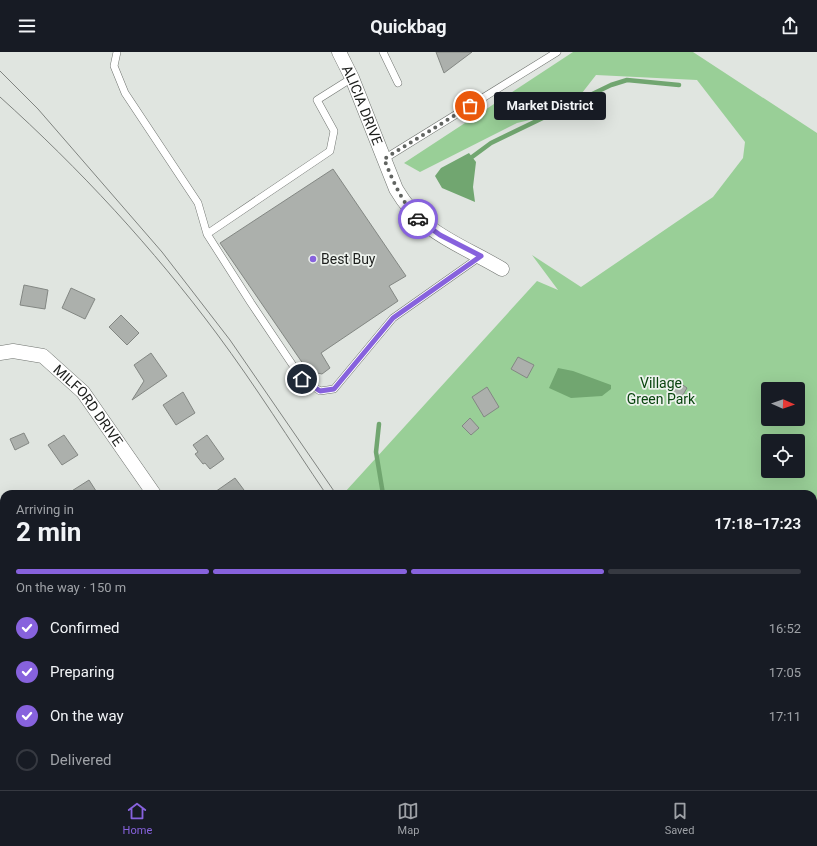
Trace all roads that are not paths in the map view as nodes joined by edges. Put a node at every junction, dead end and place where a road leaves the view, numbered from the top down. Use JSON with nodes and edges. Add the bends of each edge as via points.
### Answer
{"nodes":[{"id":1,"x":117,"y":52,"type":"edge"},
{"id":2,"x":339,"y":52,"type":"edge"},
{"id":3,"x":383,"y":52,"type":"edge"},
{"id":4,"x":557,"y":52,"type":"edge"},
{"id":5,"x":352,"y":78,"type":"junction"},
{"id":6,"x":398,"y":83,"type":"dead end"},
{"id":7,"x":384,"y":159,"type":"junction"},
{"id":8,"x":207,"y":234,"type":"junction"},
{"id":9,"x":481,"y":256,"type":"junction"},
{"id":10,"x":502,"y":268,"type":"dead end"},
{"id":11,"x":0,"y":353,"type":"edge"},
{"id":12,"x":151,"y":490,"type":"edge"}],
"edges":[{"from":1,"to":8,"type":"lane","via":[[114,66],[125,93],[198,203]]},
{"from":2,"to":5,"type":"street","name":"ALICIA DRIVE"},
{"from":3,"to":6,"type":"lane"},
{"from":4,"to":7,"type":"lane"},
{"from":5,"to":7,"type":"street","name":"ALICIA DRIVE"},
{"from":5,"to":8,"type":"lane","via":[[317,100],[334,131],[330,151]]},
{"from":7,"to":9,"type":"street","name":"ALICIA DRIVE","via":[[404,203],[419,220],[440,235]]},
{"from":8,"to":9,"type":"lane","via":[[302,379],[320,391],[334,389],[393,318]]},
{"from":9,"to":10,"type":"street","name":"ALICIA DRIVE"},
{"from":11,"to":12,"type":"street","name":"MILFORD DRIVE","via":[[13,351],[43,356],[83,392]]}]}
